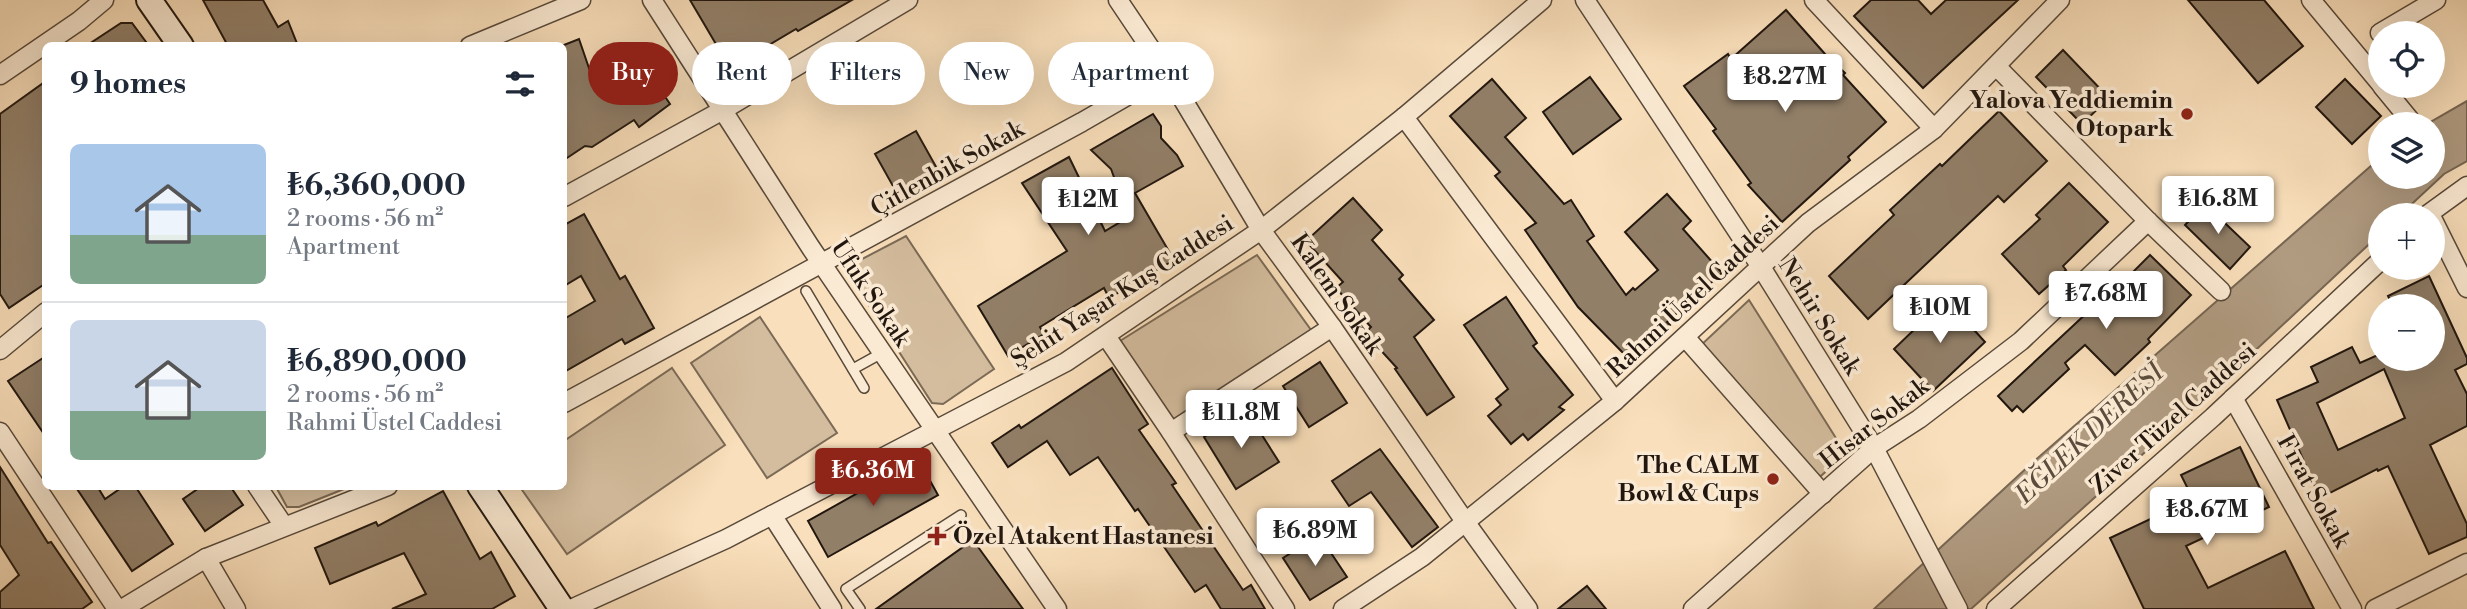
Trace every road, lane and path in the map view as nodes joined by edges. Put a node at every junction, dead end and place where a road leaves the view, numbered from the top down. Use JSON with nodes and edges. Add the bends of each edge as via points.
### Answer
{"nodes":[{"id":1,"x":104,"y":0,"type":"edge"},
{"id":2,"x":149,"y":0,"type":"edge"},
{"id":3,"x":581,"y":0,"type":"edge"},
{"id":4,"x":652,"y":0,"type":"edge"},
{"id":5,"x":908,"y":0,"type":"edge"},
{"id":6,"x":1118,"y":0,"type":"edge"},
{"id":7,"x":1542,"y":0,"type":"edge"},
{"id":8,"x":1585,"y":0,"type":"edge"},
{"id":9,"x":1814,"y":0,"type":"edge"},
{"id":10,"x":2060,"y":0,"type":"edge"},
{"id":11,"x":2311,"y":0,"type":"edge"},
{"id":12,"x":2436,"y":0,"type":"edge"},
{"id":13,"x":2400,"y":21,"type":"edge"},
{"id":14,"x":2368,"y":41,"type":"edge"},
{"id":15,"x":48,"y":42,"type":"edge"},
{"id":16,"x":178,"y":42,"type":"edge"},
{"id":17,"x":480,"y":42,"type":"edge"},
{"id":18,"x":1146,"y":42,"type":"edge"},
{"id":19,"x":42,"y":46,"type":"edge"},
{"id":20,"x":2353,"y":50,"type":"junction"},
{"id":21,"x":1997,"y":66,"type":"junction"},
{"id":22,"x":2368,"y":69,"type":"edge"},
{"id":23,"x":0,"y":75,"type":"edge"},
{"id":24,"x":2392,"y":98,"type":"edge"},
{"id":25,"x":1111,"y":105,"type":"edge"},
{"id":26,"x":1186,"y":105,"type":"edge"},
{"id":27,"x":723,"y":110,"type":"junction"},
{"id":28,"x":2403,"y":112,"type":"edge"},
{"id":29,"x":1404,"y":117,"type":"junction"},
{"id":30,"x":1934,"y":129,"type":"junction"},
{"id":31,"x":2467,"y":186,"type":"edge"},
{"id":32,"x":567,"y":195,"type":"edge"},
{"id":33,"x":2445,"y":203,"type":"edge"},
{"id":34,"x":2148,"y":221,"type":"junction"},
{"id":35,"x":1261,"y":230,"type":"junction"},
{"id":36,"x":2445,"y":245,"type":"edge"},
{"id":37,"x":822,"y":264,"type":"junction"},
{"id":38,"x":1761,"y":267,"type":"junction"},
{"id":39,"x":2368,"y":272,"type":"edge"},
{"id":40,"x":2467,"y":288,"type":"edge"},
{"id":41,"x":806,"y":291,"type":"dead end"},
{"id":42,"x":2221,"y":291,"type":"dead end"},
{"id":43,"x":42,"y":315,"type":"edge"},
{"id":44,"x":1332,"y":327,"type":"junction"},
{"id":45,"x":1106,"y":336,"type":"junction"},
{"id":46,"x":1685,"y":337,"type":"junction"},
{"id":47,"x":0,"y":350,"type":"edge"},
{"id":48,"x":882,"y":353,"type":"junction"},
{"id":49,"x":853,"y":369,"type":"junction"},
{"id":50,"x":864,"y":388,"type":"dead end"},
{"id":51,"x":2233,"y":397,"type":"junction"},
{"id":52,"x":567,"y":401,"type":"edge"},
{"id":53,"x":1615,"y":401,"type":"junction"},
{"id":54,"x":934,"y":431,"type":"junction"},
{"id":55,"x":0,"y":432,"type":"edge"},
{"id":56,"x":1171,"y":432,"type":"junction"},
{"id":57,"x":1874,"y":449,"type":"junction"},
{"id":58,"x":260,"y":490,"type":"edge"},
{"id":59,"x":378,"y":490,"type":"edge"},
{"id":60,"x":483,"y":490,"type":"edge"},
{"id":61,"x":1823,"y":494,"type":"junction"},
{"id":62,"x":772,"y":515,"type":"junction"},
{"id":63,"x":961,"y":515,"type":"dead end"},
{"id":64,"x":1466,"y":523,"type":"junction"},
{"id":65,"x":284,"y":526,"type":"junction"},
{"id":66,"x":206,"y":558,"type":"junction"},
{"id":67,"x":2467,"y":563,"type":"edge"},
{"id":68,"x":120,"y":609,"type":"edge"},
{"id":69,"x":236,"y":609,"type":"edge"},
{"id":70,"x":562,"y":609,"type":"edge"},
{"id":71,"x":571,"y":609,"type":"edge"},
{"id":72,"x":832,"y":609,"type":"edge"},
{"id":73,"x":860,"y":609,"type":"edge"},
{"id":74,"x":1057,"y":609,"type":"edge"},
{"id":75,"x":1285,"y":609,"type":"edge"},
{"id":76,"x":1343,"y":609,"type":"edge"},
{"id":77,"x":1528,"y":609,"type":"edge"},
{"id":78,"x":1693,"y":609,"type":"edge"},
{"id":79,"x":1958,"y":609,"type":"edge"},
{"id":80,"x":1996,"y":609,"type":"edge"},
{"id":81,"x":2351,"y":609,"type":"edge"},
{"id":82,"x":2375,"y":609,"type":"edge"}],
"edges":[{"from":1,"to":15,"type":"street"},
{"from":2,"to":16,"type":"street"},
{"from":3,"to":17,"type":"street"},
{"from":4,"to":27,"type":"street","name":"Ufuk Sokak"},
{"from":5,"to":27,"type":"street"},
{"from":6,"to":18,"type":"street","name":"Kalem Sokak"},
{"from":7,"to":29,"type":"street","name":"Şehit Yaşar Kuş Caddesi"},
{"from":8,"to":38,"type":"street","name":"Nehir Sokak"},
{"from":9,"to":30,"type":"street"},
{"from":10,"to":21,"type":"street","name":"Rahmi Üstel Caddesi"},
{"from":11,"to":20,"type":"street"},
{"from":12,"to":13,"type":"street"},
{"from":14,"to":20,"type":"street"},
{"from":19,"to":23,"type":"street"},
{"from":20,"to":22,"type":"street"},
{"from":21,"to":30,"type":"street","name":"Rahmi Üstel Caddesi"},
{"from":21,"to":34,"type":"street"},
{"from":24,"to":28,"type":"street"},
{"from":25,"to":37,"type":"street","name":"Çitlenbik Sokak"},
{"from":26,"to":35,"type":"street","name":"Kalem Sokak"},
{"from":27,"to":32,"type":"street"},
{"from":27,"to":37,"type":"street","name":"Ufuk Sokak"},
{"from":29,"to":35,"type":"street","name":"Şehit Yaşar Kuş Caddesi"},
{"from":29,"to":53,"type":"street"},
{"from":30,"to":38,"type":"street","name":"Rahmi Üstel Caddesi","via":[[1808,223]]},
{"from":31,"to":33,"type":"street"},
{"from":34,"to":42,"type":"street"},
{"from":34,"to":57,"type":"street","name":"Hisar Sokak","via":[[2021,341]]},
{"from":35,"to":44,"type":"street","name":"Kalem Sokak"},
{"from":35,"to":45,"type":"street","name":"Şehit Yaşar Kuş Caddesi"},
{"from":36,"to":40,"type":"street"},
{"from":37,"to":48,"type":"street","name":"Ufuk Sokak"},
{"from":37,"to":52,"type":"street","name":"Çitlenbik Sokak"},
{"from":38,"to":46,"type":"street","name":"Rahmi Üstel Caddesi"},
{"from":38,"to":57,"type":"street","name":"Nehir Sokak"},
{"from":39,"to":51,"type":"street","name":"Ziver Tüzel Caddesi"},
{"from":41,"to":49,"type":"lane"},
{"from":43,"to":47,"type":"street"},
{"from":44,"to":56,"type":"street"},
{"from":44,"to":64,"type":"street","name":"Kalem Sokak"},
{"from":45,"to":54,"type":"street","name":"Şehit Yaşar Kuş Caddesi"},
{"from":45,"to":56,"type":"street"},
{"from":46,"to":53,"type":"street","name":"Rahmi Üstel Caddesi"},
{"from":46,"to":61,"type":"street"},
{"from":48,"to":49,"type":"lane"},
{"from":48,"to":54,"type":"street","name":"Ufuk Sokak"},
{"from":49,"to":50,"type":"lane"},
{"from":51,"to":80,"type":"street","name":"Ziver Tüzel Caddesi"},
{"from":51,"to":81,"type":"street","name":"Fırat Sokak"},
{"from":53,"to":64,"type":"street","name":"Rahmi Üstel Caddesi"},
{"from":54,"to":62,"type":"street","name":"Şehit Yaşar Kuş Caddesi"},
{"from":54,"to":74,"type":"street","name":"Ufuk Sokak"},
{"from":55,"to":68,"type":"street"},
{"from":56,"to":75,"type":"street"},
{"from":57,"to":61,"type":"street","name":"Hisar Sokak"},
{"from":57,"to":79,"type":"street","name":"Nehir Sokak"},
{"from":58,"to":65,"type":"street"},
{"from":59,"to":65,"type":"street"},
{"from":60,"to":70,"type":"street"},
{"from":61,"to":78,"type":"street","name":"Hisar Sokak"},
{"from":62,"to":71,"type":"street","name":"Şehit Yaşar Kuş Caddesi"},
{"from":62,"to":72,"type":"street"},
{"from":63,"to":73,"type":"lane","via":[[846,589]]},
{"from":64,"to":76,"type":"street","name":"Rahmi Üstel Caddesi"},
{"from":64,"to":77,"type":"street","name":"Kalem Sokak"},
{"from":65,"to":66,"type":"street"},
{"from":66,"to":68,"type":"street"},
{"from":66,"to":69,"type":"street"},
{"from":67,"to":82,"type":"street"}]}
